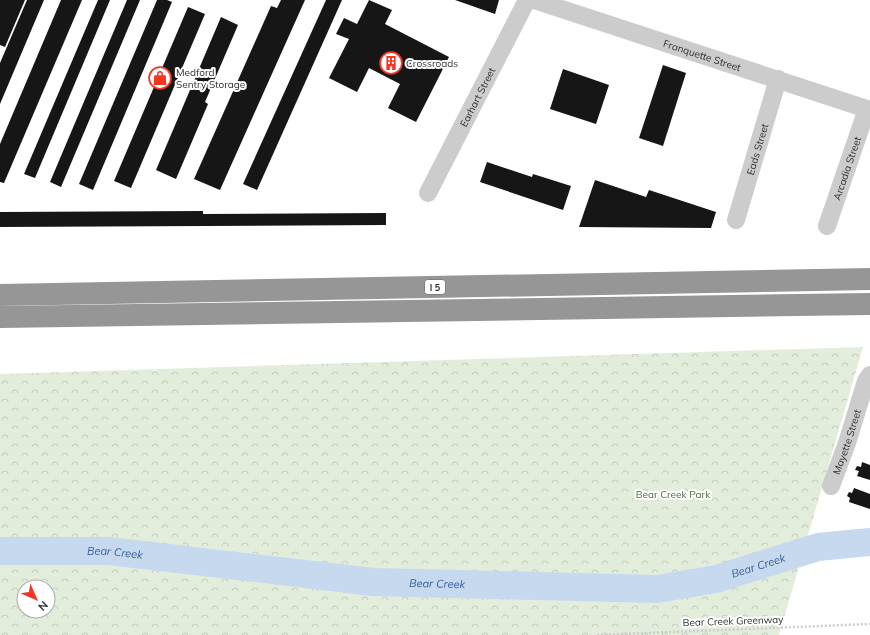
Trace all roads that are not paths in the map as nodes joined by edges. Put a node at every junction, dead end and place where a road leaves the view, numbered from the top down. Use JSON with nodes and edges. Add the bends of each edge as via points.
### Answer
{"nodes":[{"id":1,"x":527,"y":0,"type":"edge"},
{"id":2,"x":534,"y":0,"type":"edge"},
{"id":3,"x":778,"y":79,"type":"junction"},
{"id":4,"x":868,"y":110,"type":"edge"},
{"id":5,"x":428,"y":193,"type":"dead end"},
{"id":6,"x":736,"y":220,"type":"dead end"},
{"id":7,"x":827,"y":226,"type":"dead end"},
{"id":8,"x":870,"y":279,"type":"edge"},
{"id":9,"x":0,"y":295,"type":"edge"},
{"id":10,"x":870,"y":304,"type":"edge"},
{"id":11,"x":0,"y":317,"type":"edge"},
{"id":12,"x":870,"y":375,"type":"edge"},
{"id":13,"x":831,"y":486,"type":"dead end"}],
"edges":[{"from":1,"to":5,"type":"street","name":"Earhart Street"},
{"from":2,"to":3,"type":"street","name":"Franquette Street"},
{"from":3,"to":4,"type":"street","name":"Franquette Street"},
{"from":3,"to":6,"type":"street","name":"Eads Street"},
{"from":4,"to":7,"type":"street","name":"Arcadia Street"},
{"from":8,"to":9,"type":"highway","number":"I 5"},
{"from":10,"to":11,"type":"highway"},
{"from":12,"to":13,"type":"street","name":"Mayette Street"}]}
